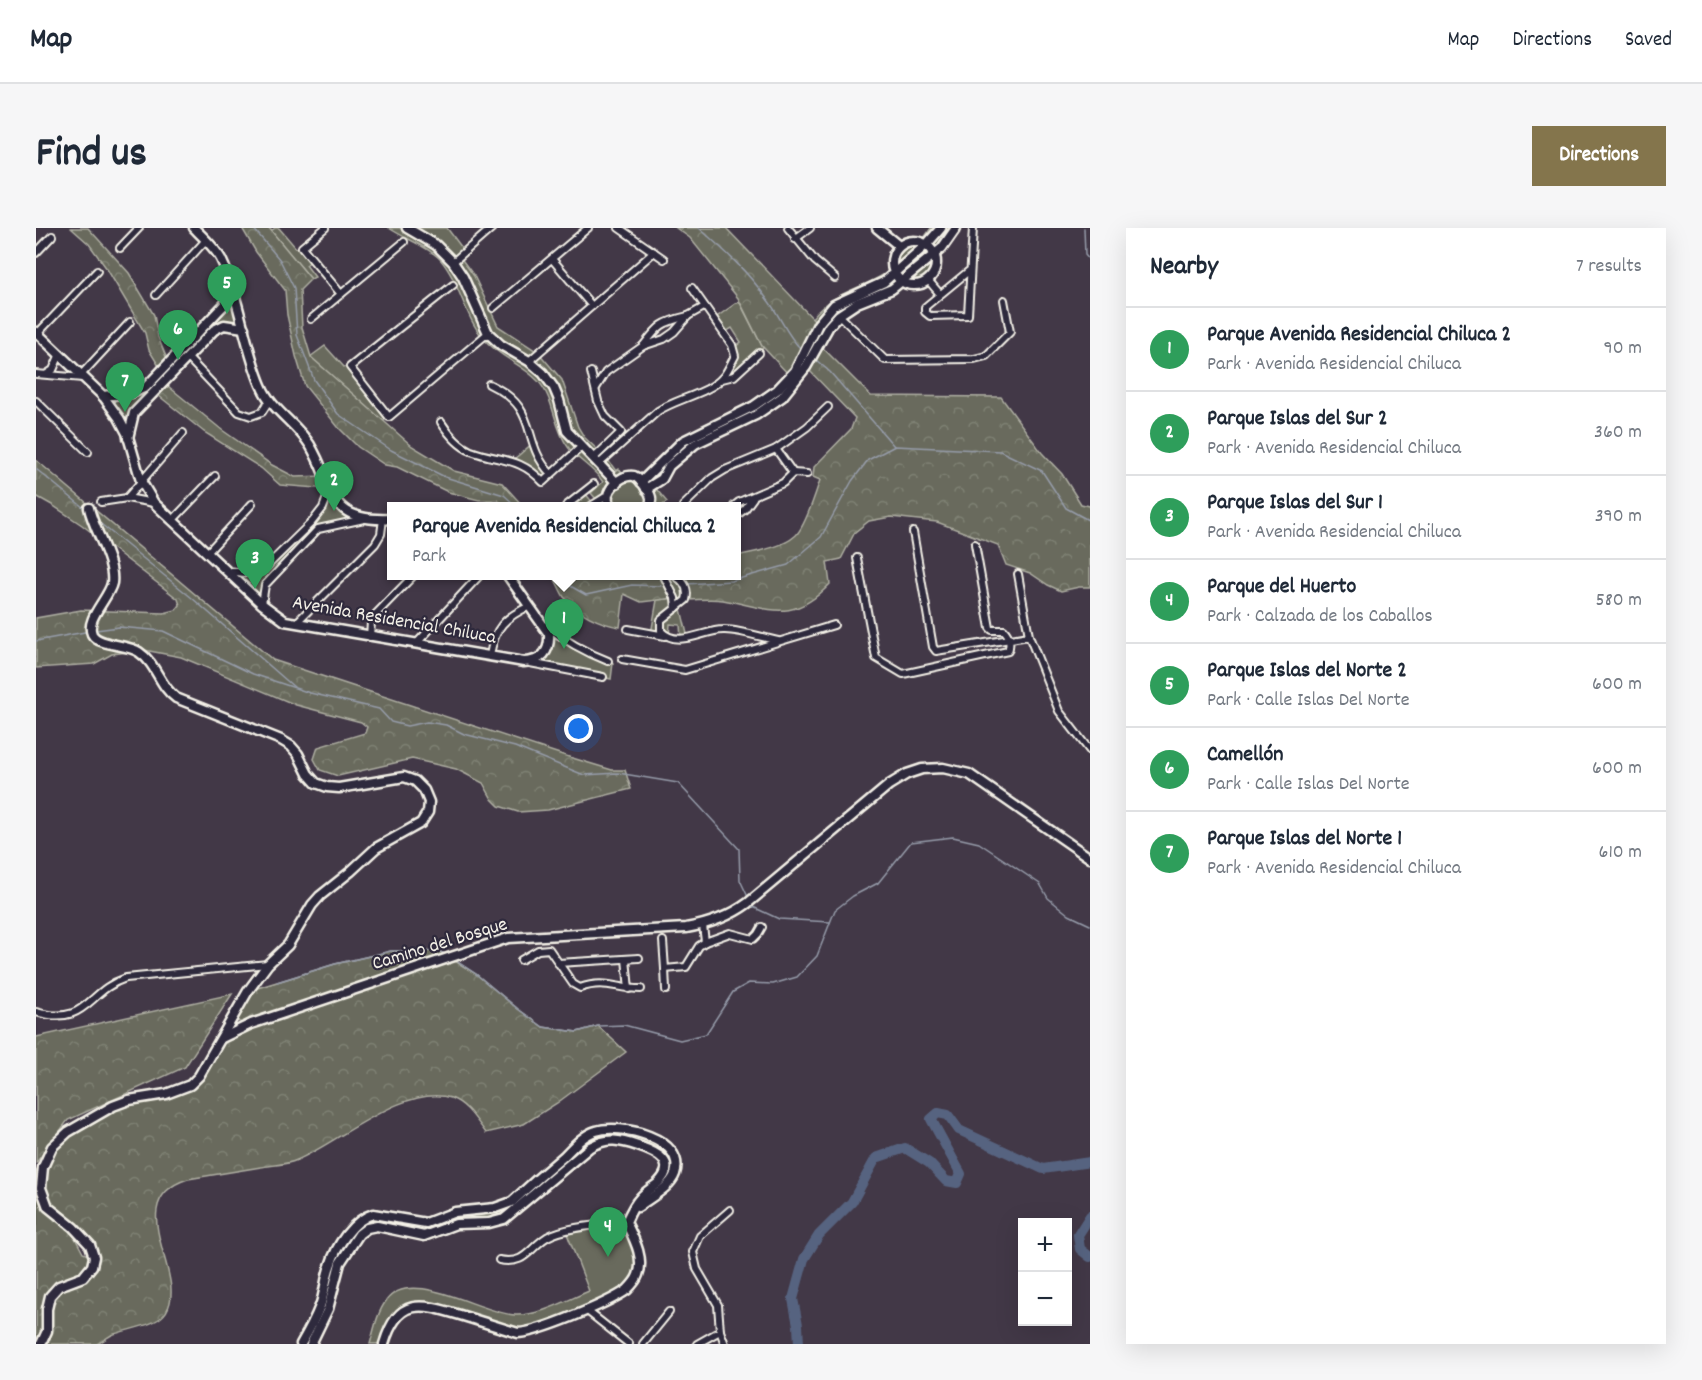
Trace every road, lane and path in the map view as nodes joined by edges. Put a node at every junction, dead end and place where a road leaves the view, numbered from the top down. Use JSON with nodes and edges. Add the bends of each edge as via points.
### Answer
{"nodes":[{"id":1,"x":139,"y":228,"type":"edge"},
{"id":2,"x":194,"y":228,"type":"edge"},
{"id":3,"x":326,"y":228,"type":"edge"},
{"id":4,"x":407,"y":228,"type":"edge"},
{"id":5,"x":492,"y":228,"type":"edge"},
{"id":6,"x":588,"y":228,"type":"edge"},
{"id":7,"x":619,"y":228,"type":"edge"},
{"id":8,"x":788,"y":228,"type":"edge"},
{"id":9,"x":810,"y":228,"type":"edge"},
{"id":10,"x":877,"y":228,"type":"edge"},
{"id":11,"x":940,"y":228,"type":"edge"},
{"id":12,"x":956,"y":228,"type":"edge"},
{"id":13,"x":973,"y":228,"type":"edge"},
{"id":14,"x":887,"y":231,"type":"edge"},
{"id":15,"x":52,"y":236,"type":"dead end"},
{"id":16,"x":795,"y":239,"type":"junction"},
{"id":17,"x":205,"y":241,"type":"junction"},
{"id":18,"x":404,"y":242,"type":"dead end"},
{"id":19,"x":927,"y":244,"type":"junction"},
{"id":20,"x":899,"y":246,"type":"junction"},
{"id":21,"x":120,"y":248,"type":"dead end"},
{"id":22,"x":654,"y":252,"type":"junction"},
{"id":23,"x":36,"y":253,"type":"edge"},
{"id":24,"x":935,"y":254,"type":"junction"},
{"id":25,"x":552,"y":259,"type":"junction"},
{"id":26,"x":664,"y":259,"type":"dead end"},
{"id":27,"x":453,"y":262,"type":"junction"},
{"id":28,"x":970,"y":270,"type":"junction"},
{"id":29,"x":97,"y":271,"type":"dead end"},
{"id":30,"x":835,"y":278,"type":"dead end"},
{"id":31,"x":898,"y":278,"type":"junction"},
{"id":32,"x":928,"y":280,"type":"junction"},
{"id":33,"x":453,"y":285,"type":"dead end"},
{"id":34,"x":692,"y":288,"type":"dead end"},
{"id":35,"x":233,"y":290,"type":"junction"},
{"id":36,"x":341,"y":294,"type":"junction"},
{"id":37,"x":940,"y":294,"type":"junction"},
{"id":38,"x":156,"y":295,"type":"dead end"},
{"id":39,"x":1004,"y":300,"type":"dead end"},
{"id":40,"x":592,"y":306,"type":"junction"},
{"id":41,"x":704,"y":307,"type":"junction"},
{"id":42,"x":493,"y":308,"type":"dead end"},
{"id":43,"x":839,"y":315,"type":"junction"},
{"id":44,"x":688,"y":316,"type":"junction"},
{"id":45,"x":823,"y":317,"type":"junction"},
{"id":46,"x":311,"y":319,"type":"dead end"},
{"id":47,"x":130,"y":322,"type":"dead end"},
{"id":48,"x":831,"y":324,"type":"junction"},
{"id":49,"x":244,"y":328,"type":"junction"},
{"id":50,"x":37,"y":333,"type":"edge"},
{"id":51,"x":488,"y":333,"type":"junction"},
{"id":52,"x":643,"y":346,"type":"junction"},
{"id":53,"x":759,"y":353,"type":"dead end"},
{"id":54,"x":60,"y":354,"type":"junction"},
{"id":55,"x":187,"y":357,"type":"junction"},
{"id":56,"x":528,"y":360,"type":"junction"},
{"id":57,"x":591,"y":372,"type":"dead end"},
{"id":58,"x":36,"y":374,"type":"edge"},
{"id":59,"x":46,"y":375,"type":"junction"},
{"id":60,"x":83,"y":376,"type":"junction"},
{"id":61,"x":722,"y":379,"type":"junction"},
{"id":62,"x":489,"y":384,"type":"dead end"},
{"id":63,"x":596,"y":388,"type":"junction"},
{"id":64,"x":103,"y":396,"type":"junction"},
{"id":65,"x":269,"y":400,"type":"junction"},
{"id":66,"x":36,"y":401,"type":"edge"},
{"id":67,"x":828,"y":407,"type":"dead end"},
{"id":68,"x":441,"y":422,"type":"dead end"},
{"id":69,"x":621,"y":430,"type":"junction"},
{"id":70,"x":639,"y":430,"type":"junction"},
{"id":71,"x":183,"y":433,"type":"dead end"},
{"id":72,"x":128,"y":438,"type":"junction"},
{"id":73,"x":581,"y":447,"type":"junction"},
{"id":74,"x":776,"y":449,"type":"junction"},
{"id":75,"x":88,"y":452,"type":"dead end"},
{"id":76,"x":597,"y":461,"type":"junction"},
{"id":77,"x":666,"y":463,"type":"junction"},
{"id":78,"x":543,"y":465,"type":"junction"},
{"id":79,"x":534,"y":472,"type":"junction"},
{"id":80,"x":793,"y":473,"type":"junction"},
{"id":81,"x":552,"y":474,"type":"junction"},
{"id":82,"x":807,"y":474,"type":"dead end"},
{"id":83,"x":215,"y":476,"type":"dead end"},
{"id":84,"x":141,"y":481,"type":"junction"},
{"id":85,"x":617,"y":483,"type":"junction"},
{"id":86,"x":646,"y":483,"type":"junction"},
{"id":87,"x":594,"y":484,"type":"dead end"},
{"id":88,"x":329,"y":492,"type":"junction"},
{"id":89,"x":584,"y":492,"type":"junction"},
{"id":90,"x":607,"y":496,"type":"junction"},
{"id":91,"x":754,"y":497,"type":"junction"},
{"id":92,"x":127,"y":498,"type":"junction"},
{"id":93,"x":100,"y":502,"type":"dead end"},
{"id":94,"x":572,"y":502,"type":"edge"},
{"id":95,"x":590,"y":502,"type":"edge"},
{"id":96,"x":597,"y":502,"type":"edge"},
{"id":97,"x":609,"y":502,"type":"edge"},
{"id":98,"x":652,"y":502,"type":"edge"},
{"id":99,"x":688,"y":502,"type":"edge"},
{"id":100,"x":739,"y":502,"type":"edge"},
{"id":101,"x":154,"y":503,"type":"junction"},
{"id":102,"x":252,"y":504,"type":"dead end"},
{"id":103,"x":89,"y":508,"type":"dead end"},
{"id":104,"x":741,"y":512,"type":"edge"},
{"id":105,"x":365,"y":518,"type":"junction"},
{"id":106,"x":387,"y":519,"type":"edge"},
{"id":107,"x":172,"y":521,"type":"junction"},
{"id":108,"x":913,"y":532,"type":"dead end"},
{"id":109,"x":975,"y":544,"type":"dead end"},
{"id":110,"x":207,"y":553,"type":"junction"},
{"id":111,"x":858,"y":558,"type":"dead end"},
{"id":112,"x":228,"y":571,"type":"junction"},
{"id":113,"x":1018,"y":574,"type":"dead end"},
{"id":114,"x":409,"y":580,"type":"edge"},
{"id":115,"x":475,"y":580,"type":"edge"},
{"id":116,"x":511,"y":580,"type":"edge"},
{"id":117,"x":666,"y":580,"type":"edge"},
{"id":118,"x":680,"y":580,"type":"edge"},
{"id":119,"x":262,"y":604,"type":"junction"},
{"id":120,"x":530,"y":606,"type":"junction"},
{"id":121,"x":676,"y":608,"type":"junction"},
{"id":122,"x":296,"y":623,"type":"junction"},
{"id":123,"x":544,"y":624,"type":"junction"},
{"id":124,"x":834,"y":625,"type":"dead end"},
{"id":125,"x":628,"y":629,"type":"dead end"},
{"id":126,"x":666,"y":636,"type":"junction"},
{"id":127,"x":1029,"y":636,"type":"junction"},
{"id":128,"x":370,"y":637,"type":"junction"},
{"id":129,"x":1010,"y":640,"type":"junction"},
{"id":130,"x":779,"y":641,"type":"junction"},
{"id":131,"x":416,"y":645,"type":"junction"},
{"id":132,"x":490,"y":656,"type":"junction"},
{"id":133,"x":622,"y":659,"type":"dead end"},
{"id":134,"x":609,"y":661,"type":"dead end"},
{"id":135,"x":524,"y":662,"type":"junction"},
{"id":136,"x":603,"y":677,"type":"dead end"},
{"id":137,"x":1090,"y":751,"type":"edge"},
{"id":138,"x":1090,"y":858,"type":"edge"},
{"id":139,"x":703,"y":925,"type":"junction"},
{"id":140,"x":762,"y":927,"type":"dead end"},
{"id":141,"x":548,"y":935,"type":"junction"},
{"id":142,"x":537,"y":936,"type":"junction"},
{"id":143,"x":663,"y":941,"type":"dead end"},
{"id":144,"x":705,"y":942,"type":"junction"},
{"id":145,"x":549,"y":949,"type":"junction"},
{"id":146,"x":538,"y":950,"type":"junction"},
{"id":147,"x":639,"y":958,"type":"dead end"},
{"id":148,"x":626,"y":959,"type":"junction"},
{"id":149,"x":521,"y":960,"type":"dead end"},
{"id":150,"x":558,"y":963,"type":"junction"},
{"id":151,"x":268,"y":964,"type":"junction"},
{"id":152,"x":665,"y":969,"type":"junction"},
{"id":153,"x":628,"y":989,"type":"junction"},
{"id":154,"x":641,"y":989,"type":"dead end"},
{"id":155,"x":666,"y":990,"type":"dead end"},
{"id":156,"x":36,"y":1012,"type":"edge"},
{"id":157,"x":231,"y":1020,"type":"junction"},
{"id":158,"x":251,"y":1024,"type":"junction"},
{"id":159,"x":222,"y":1038,"type":"junction"},
{"id":160,"x":730,"y":1210,"type":"dead end"},
{"id":161,"x":630,"y":1212,"type":"junction"},
{"id":162,"x":626,"y":1222,"type":"junction"},
{"id":163,"x":499,"y":1260,"type":"dead end"},
{"id":164,"x":586,"y":1310,"type":"junction"},
{"id":165,"x":669,"y":1312,"type":"dead end"},
{"id":166,"x":720,"y":1331,"type":"junction"},
{"id":167,"x":41,"y":1344,"type":"edge"},
{"id":168,"x":301,"y":1344,"type":"edge"},
{"id":169,"x":311,"y":1344,"type":"edge"},
{"id":170,"x":384,"y":1344,"type":"edge"},
{"id":171,"x":629,"y":1344,"type":"edge"},
{"id":172,"x":643,"y":1344,"type":"edge"},
{"id":173,"x":698,"y":1344,"type":"edge"},
{"id":174,"x":725,"y":1344,"type":"edge"}],
"edges":[{"from":1,"to":21,"type":"street"},
{"from":2,"to":17,"type":"street"},
{"from":3,"to":36,"type":"street","via":[[302,248]]},
{"from":4,"to":27,"type":"street","via":[[436,245]]},
{"from":5,"to":27,"type":"street"},
{"from":6,"to":25,"type":"street"},
{"from":7,"to":22,"type":"street"},
{"from":8,"to":16,"type":"street"},
{"from":9,"to":16,"type":"street"},
{"from":10,"to":14,"type":"street"},
{"from":11,"to":19,"type":"street"},
{"from":12,"to":24,"type":"street"},
{"from":13,"to":28,"type":"street"},
{"from":14,"to":20,"type":"street"},
{"from":15,"to":23,"type":"street"},
{"from":16,"to":30,"type":"street"},
{"from":17,"to":35,"type":"street","via":[[220,257]]},
{"from":17,"to":38,"type":"street"},
{"from":18,"to":36,"type":"street"},
{"from":19,"to":20,"type":"street","via":[[918,240]]},
{"from":19,"to":24,"type":"street"},
{"from":19,"to":31,"type":"street"},
{"from":20,"to":31,"type":"street","via":[[891,265]]},
{"from":22,"to":26,"type":"street"},
{"from":22,"to":40,"type":"street"},
{"from":24,"to":31,"type":"street"},
{"from":24,"to":32,"type":"street","via":[[937,266]]},
{"from":25,"to":40,"type":"street"},
{"from":25,"to":42,"type":"street"},
{"from":27,"to":51,"type":"street"},
{"from":28,"to":37,"type":"street"},
{"from":28,"to":37,"type":"street","via":[[968,315],[930,316],[925,307]]},
{"from":29,"to":50,"type":"street"},
{"from":31,"to":32,"type":"street","via":[[912,285]]},
{"from":31,"to":43,"type":"street","via":[[877,296]]},
{"from":31,"to":45,"type":"street","via":[[834,305]]},
{"from":32,"to":37,"type":"street"},
{"from":33,"to":51,"type":"street","via":[[350,367],[389,417]]},
{"from":34,"to":41,"type":"street"},
{"from":35,"to":49,"type":"street"},
{"from":35,"to":64,"type":"street","via":[[224,305],[146,387],[132,393]]},
{"from":36,"to":46,"type":"street"},
{"from":39,"to":43,"type":"street","via":[[1010,332],[986,356],[974,359],[885,360]]},
{"from":40,"to":56,"type":"street"},
{"from":41,"to":44,"type":"street"},
{"from":41,"to":61,"type":"street","via":[[733,347],[735,356]]},
{"from":43,"to":48,"type":"street"},
{"from":44,"to":52,"type":"street","via":[[664,339]]},
{"from":44,"to":52,"type":"street","via":[[667,321]]},
{"from":45,"to":48,"type":"street"},
{"from":45,"to":77,"type":"street","via":[[795,371],[777,390],[754,406],[692,434],[674,448]]},
{"from":47,"to":60,"type":"street"},
{"from":48,"to":77,"type":"street","via":[[806,367],[782,396],[756,415],[695,444]]},
{"from":49,"to":55,"type":"street","via":[[224,325],[214,330]]},
{"from":49,"to":65,"type":"street"},
{"from":50,"to":54,"type":"street","name":"Avenida Residencial Chiluca"},
{"from":51,"to":56,"type":"street"},
{"from":52,"to":63,"type":"street","via":[[606,372]]},
{"from":53,"to":61,"type":"street","via":[[734,376]]},
{"from":54,"to":59,"type":"street","via":[[53,370]]},
{"from":54,"to":60,"type":"street","name":"Avenida Residencial Chiluca"},
{"from":55,"to":65,"type":"street","via":[[239,412],[251,416],[262,412]]},
{"from":55,"to":72,"type":"street","via":[[134,413]]},
{"from":56,"to":73,"type":"street","via":[[554,388],[567,431]]},
{"from":57,"to":63,"type":"street"},
{"from":58,"to":59,"type":"street"},
{"from":59,"to":60,"type":"street"},
{"from":60,"to":64,"type":"street","name":"Avenida Residencial Chiluca"},
{"from":61,"to":70,"type":"street","via":[[668,405]]},
{"from":62,"to":78,"type":"street","via":[[519,404]]},
{"from":63,"to":69,"type":"street","via":[[605,416]]},
{"from":64,"to":72,"type":"street","name":"Avenida Residencial Chiluca"},
{"from":65,"to":88,"type":"street","via":[[305,438]]},
{"from":66,"to":75,"type":"street"},
{"from":67,"to":74,"type":"street"},
{"from":68,"to":79,"type":"street","via":[[470,450],[507,459]]},
{"from":69,"to":70,"type":"street"},
{"from":69,"to":76,"type":"street"},
{"from":70,"to":76,"type":"street"},
{"from":71,"to":84,"type":"street"},
{"from":72,"to":84,"type":"street","name":"Avenida Residencial Chiluca"},
{"from":73,"to":76,"type":"street"},
{"from":73,"to":81,"type":"street"},
{"from":74,"to":80,"type":"street"},
{"from":74,"to":99,"type":"street","via":[[718,474]]},
{"from":76,"to":85,"type":"street"},
{"from":77,"to":86,"type":"street","via":[[662,479]]},
{"from":78,"to":79,"type":"street"},
{"from":78,"to":81,"type":"street"},
{"from":79,"to":81,"type":"street","via":[[543,482]]},
{"from":80,"to":82,"type":"street"},
{"from":80,"to":91,"type":"street","via":[[783,483]]},
{"from":83,"to":107,"type":"street"},
{"from":84,"to":92,"type":"street"},
{"from":84,"to":101,"type":"street","name":"Avenida Residencial Chiluca"},
{"from":85,"to":86,"type":"street","via":[[631,476]]},
{"from":85,"to":90,"type":"street"},
{"from":86,"to":98,"type":"street"},
{"from":87,"to":89,"type":"street"},
{"from":88,"to":105,"type":"street","via":[[351,514]]},
{"from":88,"to":112,"type":"street","via":[[312,522],[265,568],[244,573]]},
{"from":89,"to":94,"type":"street"},
{"from":89,"to":95,"type":"street"},
{"from":90,"to":96,"type":"street"},
{"from":90,"to":97,"type":"street"},
{"from":91,"to":100,"type":"street"},
{"from":91,"to":104,"type":"street"},
{"from":92,"to":93,"type":"street"},
{"from":92,"to":101,"type":"street"},
{"from":101,"to":107,"type":"street","name":"Avenida Residencial Chiluca"},
{"from":102,"to":110,"type":"street"},
{"from":103,"to":151,"type":"street","via":[[112,573],[108,593],[91,626],[92,634],[146,657],[163,686],[176,698],[291,746],[316,783],[339,788],[404,777],[415,781],[429,802],[421,823],[376,848],[320,896],[288,945]]},
{"from":105,"to":106,"type":"street"},
{"from":105,"to":119,"type":"street","via":[[318,529],[265,585]]},
{"from":106,"to":122,"type":"street","via":[[375,544]]},
{"from":107,"to":110,"type":"street","name":"Avenida Residencial Chiluca"},
{"from":108,"to":129,"type":"street","via":[[936,651]]},
{"from":109,"to":129,"type":"street","via":[[990,628],[1004,630]]},
{"from":110,"to":112,"type":"street","name":"Avenida Residencial Chiluca"},
{"from":111,"to":129,"type":"street","via":[[876,658],[903,674],[1008,651]]},
{"from":112,"to":119,"type":"street","name":"Avenida Residencial Chiluca"},
{"from":113,"to":127,"type":"street"},
{"from":114,"to":128,"type":"street","via":[[375,615]]},
{"from":115,"to":131,"type":"street"},
{"from":116,"to":120,"type":"street"},
{"from":117,"to":121,"type":"street"},
{"from":118,"to":121,"type":"street","via":[[687,596]]},
{"from":119,"to":122,"type":"street","name":"Avenida Residencial Chiluca","via":[[285,621]]},
{"from":120,"to":123,"type":"street"},
{"from":120,"to":132,"type":"street","via":[[501,625],[492,640]]},
{"from":121,"to":126,"type":"street","via":[[661,620],[661,631]]},
{"from":122,"to":128,"type":"street","name":"Avenida Residencial Chiluca"},
{"from":123,"to":134,"type":"street","via":[[562,639]]},
{"from":123,"to":135,"type":"street","via":[[550,645],[545,655]]},
{"from":124,"to":130,"type":"street"},
{"from":125,"to":126,"type":"street"},
{"from":126,"to":130,"type":"street","via":[[685,639],[724,630]]},
{"from":127,"to":129,"type":"street"},
{"from":127,"to":137,"type":"street","via":[[1059,711]]},
{"from":128,"to":131,"type":"street","name":"Avenida Residencial Chiluca"},
{"from":130,"to":133,"type":"street","via":[[685,670]]},
{"from":131,"to":132,"type":"street","name":"Avenida Residencial Chiluca"},
{"from":132,"to":135,"type":"street","name":"Avenida Residencial Chiluca"},
{"from":135,"to":136,"type":"street","name":"Avenida Residencial Chiluca"},
{"from":138,"to":139,"type":"street","name":"Camino del Bosque","via":[[969,774],[943,768],[922,769],[889,785],[734,913]]},
{"from":139,"to":141,"type":"street","name":"Camino del Bosque"},
{"from":139,"to":144,"type":"street"},
{"from":140,"to":144,"type":"street","via":[[753,939],[730,933]]},
{"from":141,"to":142,"type":"street","name":"Camino del Bosque"},
{"from":141,"to":145,"type":"street"},
{"from":142,"to":146,"type":"street"},
{"from":142,"to":158,"type":"street","name":"Camino del Bosque","via":[[508,938]]},
{"from":143,"to":152,"type":"street"},
{"from":144,"to":152,"type":"street","via":[[686,967]]},
{"from":145,"to":146,"type":"street"},
{"from":145,"to":150,"type":"street"},
{"from":146,"to":149,"type":"street"},
{"from":147,"to":148,"type":"street"},
{"from":148,"to":150,"type":"street"},
{"from":148,"to":153,"type":"street"},
{"from":150,"to":153,"type":"street","via":[[580,988],[597,983]]},
{"from":151,"to":156,"type":"street","via":[[126,978],[114,982],[71,1015],[53,1017]]},
{"from":151,"to":157,"type":"street"},
{"from":152,"to":155,"type":"street"},
{"from":153,"to":154,"type":"street"},
{"from":157,"to":158,"type":"street"},
{"from":157,"to":159,"type":"street"},
{"from":158,"to":159,"type":"street","name":"Camino del Bosque"},
{"from":159,"to":167,"type":"street","via":[[190,1085],[113,1106],[68,1132],[52,1147],[43,1167],[41,1188],[48,1207],[90,1245],[94,1257],[83,1277],[59,1286],[50,1296],[47,1331]]},
{"from":160,"to":166,"type":"street","via":[[700,1236],[693,1252],[718,1305]]},
{"from":161,"to":162,"type":"street"},
{"from":161,"to":168,"type":"street","via":[[672,1181],[675,1158],[657,1139],[615,1128],[585,1136],[504,1206],[455,1212],[426,1224],[366,1216],[358,1221],[334,1255],[321,1304]]},
{"from":161,"to":169,"type":"street","via":[[660,1181],[667,1166],[655,1152],[615,1139],[590,1147],[504,1219],[456,1224],[424,1236],[377,1226],[367,1228],[340,1263],[328,1309]]},
{"from":162,"to":163,"type":"street","via":[[564,1231],[546,1238],[516,1261]]},
{"from":162,"to":164,"type":"street","via":[[638,1250],[638,1275],[625,1291]]},
{"from":164,"to":170,"type":"street","via":[[538,1330],[518,1333],[433,1307],[413,1307],[395,1318]]},
{"from":164,"to":171,"type":"street"},
{"from":165,"to":172,"type":"street"},
{"from":166,"to":173,"type":"street"},
{"from":166,"to":174,"type":"street"}]}
